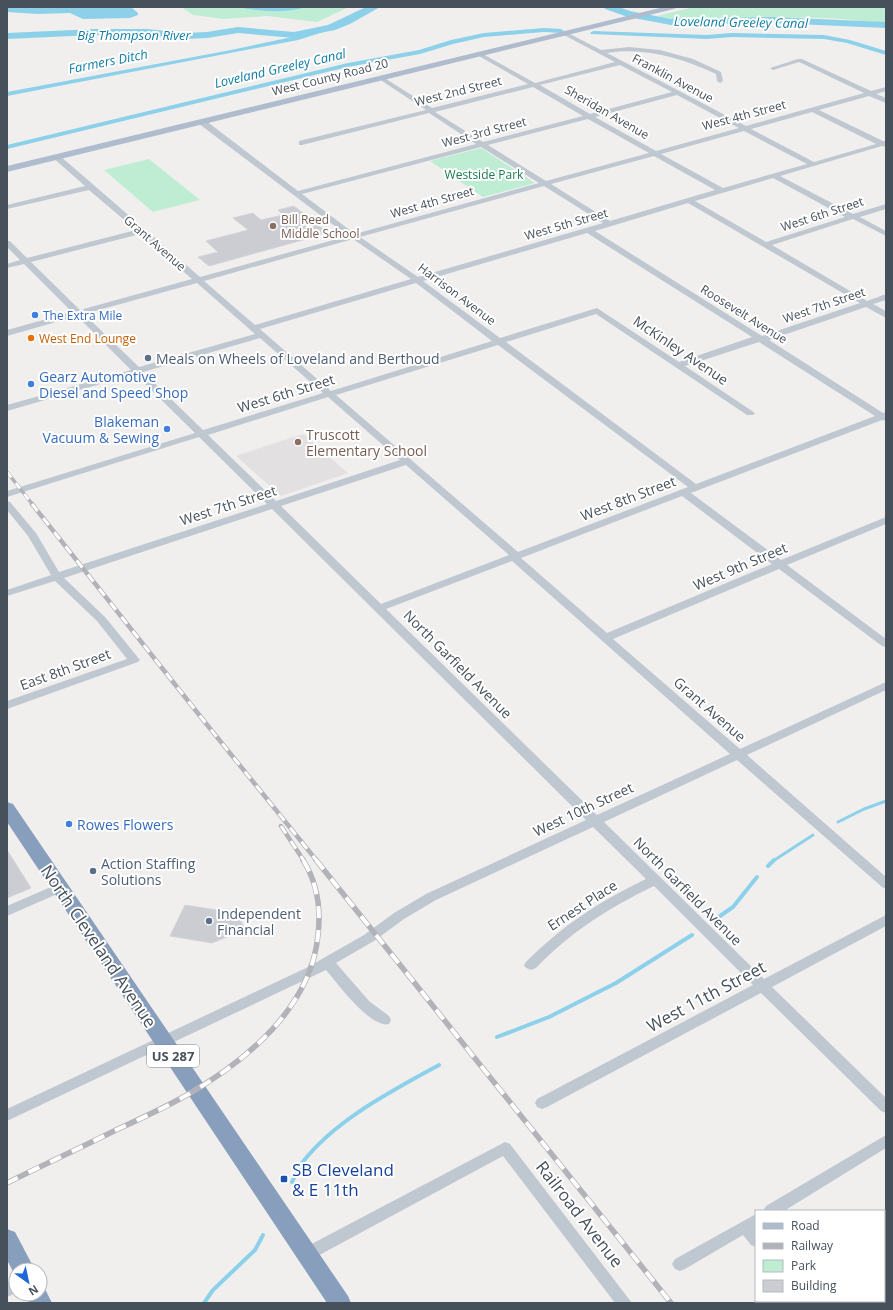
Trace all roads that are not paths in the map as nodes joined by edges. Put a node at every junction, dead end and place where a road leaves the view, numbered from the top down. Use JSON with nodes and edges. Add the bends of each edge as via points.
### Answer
{"nodes":[{"id":1,"x":674,"y":7,"type":"edge"},
{"id":2,"x":566,"y":34,"type":"junction"},
{"id":3,"x":599,"y":52,"type":"junction"},
{"id":4,"x":479,"y":54,"type":"junction"},
{"id":5,"x":620,"y":63,"type":"junction"},
{"id":6,"x":773,"y":68,"type":"dead end"},
{"id":7,"x":381,"y":78,"type":"junction"},
{"id":8,"x":720,"y":81,"type":"dead end"},
{"id":9,"x":533,"y":85,"type":"junction"},
{"id":10,"x":886,"y":89,"type":"edge"},
{"id":11,"x":677,"y":93,"type":"junction"},
{"id":12,"x":870,"y":94,"type":"junction"},
{"id":13,"x":886,"y":101,"type":"edge"},
{"id":14,"x":812,"y":109,"type":"junction"},
{"id":15,"x":430,"y":110,"type":"junction"},
{"id":16,"x":588,"y":116,"type":"junction"},
{"id":17,"x":202,"y":122,"type":"junction"},
{"id":18,"x":744,"y":128,"type":"junction"},
{"id":19,"x":302,"y":143,"type":"dead end"},
{"id":20,"x":885,"y":144,"type":"edge"},
{"id":21,"x":481,"y":145,"type":"junction"},
{"id":22,"x":653,"y":153,"type":"junction"},
{"id":23,"x":56,"y":157,"type":"junction"},
{"id":24,"x":813,"y":164,"type":"junction"},
{"id":25,"x":7,"y":169,"type":"edge"},
{"id":26,"x":774,"y":176,"type":"junction"},
{"id":27,"x":543,"y":183,"type":"junction"},
{"id":28,"x":90,"y":187,"type":"junction"},
{"id":29,"x":722,"y":191,"type":"junction"},
{"id":30,"x":297,"y":193,"type":"junction"},
{"id":31,"x":689,"y":201,"type":"junction"},
{"id":32,"x":886,"y":206,"type":"edge"},
{"id":33,"x":7,"y":207,"type":"edge"},
{"id":34,"x":853,"y":217,"type":"junction"},
{"id":35,"x":609,"y":224,"type":"junction"},
{"id":36,"x":588,"y":230,"type":"junction"},
{"id":37,"x":141,"y":231,"type":"junction"},
{"id":38,"x":886,"y":234,"type":"edge"},
{"id":39,"x":353,"y":236,"type":"junction"},
{"id":40,"x":7,"y":243,"type":"edge"},
{"id":41,"x":765,"y":245,"type":"junction"},
{"id":42,"x":25,"y":261,"type":"junction"},
{"id":43,"x":7,"y":266,"type":"edge"},
{"id":44,"x":198,"y":280,"type":"junction"},
{"id":45,"x":417,"y":280,"type":"junction"},
{"id":46,"x":886,"y":297,"type":"edge"},
{"id":47,"x":866,"y":304,"type":"junction"},
{"id":48,"x":597,"y":311,"type":"joint"},
{"id":49,"x":78,"y":313,"type":"junction"},
{"id":50,"x":886,"y":315,"type":"edge"},
{"id":51,"x":254,"y":328,"type":"junction"},
{"id":52,"x":7,"y":332,"type":"edge"},
{"id":53,"x":261,"y":335,"type":"junction"},
{"id":54,"x":760,"y":339,"type":"junction"},
{"id":55,"x":498,"y":341,"type":"junction"},
{"id":56,"x":679,"y":365,"type":"junction"},
{"id":57,"x":137,"y":371,"type":"junction"},
{"id":58,"x":330,"y":394,"type":"junction"},
{"id":59,"x":7,"y":408,"type":"edge"},
{"id":60,"x":750,"y":413,"type":"dead end"},
{"id":61,"x":884,"y":417,"type":"edge"},
{"id":62,"x":202,"y":434,"type":"junction"},
{"id":63,"x":407,"y":461,"type":"junction"},
{"id":64,"x":695,"y":488,"type":"junction"},
{"id":65,"x":683,"y":492,"type":"junction"},
{"id":66,"x":7,"y":494,"type":"edge"},
{"id":67,"x":7,"y":504,"type":"edge"},
{"id":68,"x":274,"y":505,"type":"junction"},
{"id":69,"x":886,"y":520,"type":"edge"},
{"id":70,"x":515,"y":556,"type":"junction"},
{"id":71,"x":780,"y":564,"type":"junction"},
{"id":72,"x":57,"y":577,"type":"junction"},
{"id":73,"x":7,"y":593,"type":"edge"},
{"id":74,"x":380,"y":608,"type":"junction"},
{"id":75,"x":605,"y":638,"type":"junction"},
{"id":76,"x":886,"y":644,"type":"edge"},
{"id":77,"x":886,"y":686,"type":"edge"},
{"id":78,"x":7,"y":705,"type":"edge"},
{"id":79,"x":738,"y":754,"type":"junction"},
{"id":80,"x":7,"y":808,"type":"edge"},
{"id":81,"x":595,"y":820,"type":"junction"},
{"id":82,"x":656,"y":880,"type":"junction"},
{"id":83,"x":886,"y":884,"type":"edge"},
{"id":84,"x":60,"y":888,"type":"junction"},
{"id":85,"x":7,"y":911,"type":"edge"},
{"id":86,"x":886,"y":920,"type":"edge"},
{"id":87,"x":328,"y":963,"type":"junction"},
{"id":88,"x":531,"y":965,"type":"dead end"},
{"id":89,"x":763,"y":986,"type":"junction"},
{"id":90,"x":384,"y":1020,"type":"dead end"},
{"id":91,"x":163,"y":1042,"type":"junction"},
{"id":92,"x":542,"y":1103,"type":"dead end"},
{"id":93,"x":886,"y":1107,"type":"edge"},
{"id":94,"x":7,"y":1115,"type":"edge"},
{"id":95,"x":886,"y":1141,"type":"edge"},
{"id":96,"x":773,"y":1210,"type":"edge"},
{"id":97,"x":750,"y":1224,"type":"edge"},
{"id":98,"x":755,"y":1237,"type":"edge"},
{"id":99,"x":7,"y":1239,"type":"edge"},
{"id":100,"x":307,"y":1254,"type":"junction"},
{"id":101,"x":20,"y":1262,"type":"edge"},
{"id":102,"x":680,"y":1264,"type":"dead end"},
{"id":103,"x":340,"y":1303,"type":"edge"},
{"id":104,"x":624,"y":1303,"type":"edge"}],
"edges":[{"from":1,"to":2,"type":"main road","name":"West County Road 20"},
{"from":2,"to":3,"type":"street","name":"Franklin Avenue"},
{"from":2,"to":4,"type":"main road","name":"West County Road 20"},
{"from":3,"to":5,"type":"street","name":"Franklin Avenue"},
{"from":3,"to":8,"type":"street","via":[[626,49],[671,55],[719,73]]},
{"from":4,"to":7,"type":"main road","name":"West County Road 20"},
{"from":4,"to":9,"type":"street","name":"Sheridan Avenue"},
{"from":5,"to":9,"type":"street","name":"West 2nd Street"},
{"from":5,"to":11,"type":"street","name":"Franklin Avenue"},
{"from":6,"to":12,"type":"street","via":[[800,60]]},
{"from":7,"to":15,"type":"street"},
{"from":7,"to":17,"type":"main road","name":"West County Road 20"},
{"from":9,"to":15,"type":"street","name":"West 2nd Street"},
{"from":9,"to":16,"type":"street","name":"Sheridan Avenue"},
{"from":10,"to":12,"type":"street","name":"West 4th Street"},
{"from":11,"to":16,"type":"street","name":"West 3rd Street"},
{"from":11,"to":18,"type":"street","name":"Franklin Avenue"},
{"from":12,"to":13,"type":"street"},
{"from":12,"to":14,"type":"street","name":"West 4th Street"},
{"from":14,"to":18,"type":"street","name":"West 4th Street"},
{"from":14,"to":20,"type":"street"},
{"from":15,"to":19,"type":"street","name":"West 2nd Street"},
{"from":15,"to":21,"type":"street"},
{"from":16,"to":21,"type":"street","name":"West 3rd Street"},
{"from":16,"to":22,"type":"street","name":"Sheridan Avenue"},
{"from":17,"to":23,"type":"main road","name":"West County Road 20"},
{"from":17,"to":30,"type":"street","name":"Harrison Avenue"},
{"from":18,"to":22,"type":"street","name":"West 4th Street"},
{"from":18,"to":24,"type":"street","name":"Franklin Avenue"},
{"from":20,"to":24,"type":"street","name":"West 5th Street"},
{"from":21,"to":27,"type":"street"},
{"from":21,"to":30,"type":"street","name":"West 3rd Street"},
{"from":22,"to":27,"type":"street","name":"West 4th Street"},
{"from":22,"to":29,"type":"street","name":"Sheridan Avenue"},
{"from":23,"to":25,"type":"main road","name":"West County Road 20"},
{"from":23,"to":28,"type":"street","name":"Grant Avenue"},
{"from":24,"to":26,"type":"street","name":"West 5th Street"},
{"from":26,"to":29,"type":"street","name":"West 5th Street"},
{"from":26,"to":34,"type":"street"},
{"from":27,"to":35,"type":"street"},
{"from":27,"to":39,"type":"street","name":"West 4th Street"},
{"from":28,"to":33,"type":"street"},
{"from":28,"to":37,"type":"street","name":"Grant Avenue"},
{"from":29,"to":31,"type":"street","name":"West 5th Street"},
{"from":30,"to":39,"type":"street","name":"Harrison Avenue"},
{"from":31,"to":35,"type":"street","name":"West 5th Street"},
{"from":31,"to":41,"type":"street"},
{"from":32,"to":34,"type":"street","name":"West 6th Street"},
{"from":34,"to":38,"type":"street"},
{"from":34,"to":41,"type":"street","name":"West 6th Street"},
{"from":35,"to":36,"type":"street","name":"West 5th Street"},
{"from":36,"to":45,"type":"street","name":"West 5th Street"},
{"from":36,"to":54,"type":"street","name":"Roosevelt Avenue"},
{"from":37,"to":42,"type":"street"},
{"from":37,"to":44,"type":"street","name":"Grant Avenue"},
{"from":39,"to":44,"type":"street","name":"West 4th Street"},
{"from":39,"to":45,"type":"street","name":"Harrison Avenue"},
{"from":40,"to":42,"type":"street","name":"North Garfield Avenue"},
{"from":41,"to":47,"type":"street"},
{"from":42,"to":43,"type":"street"},
{"from":42,"to":49,"type":"street","name":"North Garfield Avenue"},
{"from":44,"to":49,"type":"street","name":"West 4th Street"},
{"from":44,"to":51,"type":"street","name":"Grant Avenue"},
{"from":45,"to":51,"type":"street","name":"West 5th Street"},
{"from":45,"to":55,"type":"street","name":"Harrison Avenue"},
{"from":46,"to":47,"type":"street","name":"West 7th Street"},
{"from":47,"to":50,"type":"street"},
{"from":47,"to":54,"type":"street","name":"West 7th Street"},
{"from":48,"to":55,"type":"street","name":"West 6th Street"},
{"from":48,"to":56,"type":"street","name":"McKinley Avenue"},
{"from":49,"to":52,"type":"street","name":"West 4th Street"},
{"from":49,"to":57,"type":"street","name":"North Garfield Avenue"},
{"from":51,"to":53,"type":"street","name":"Grant Avenue"},
{"from":53,"to":57,"type":"street"},
{"from":53,"to":58,"type":"street","name":"Grant Avenue"},
{"from":54,"to":56,"type":"street","name":"West 7th Street"},
{"from":54,"to":61,"type":"street","name":"Roosevelt Avenue"},
{"from":55,"to":58,"type":"street","name":"West 6th Street"},
{"from":55,"to":64,"type":"street","name":"Harrison Avenue"},
{"from":56,"to":60,"type":"street","name":"McKinley Avenue"},
{"from":57,"to":59,"type":"street"},
{"from":57,"to":62,"type":"street","name":"North Garfield Avenue"},
{"from":58,"to":62,"type":"street","name":"West 6th Street"},
{"from":58,"to":63,"type":"street","name":"Grant Avenue"},
{"from":61,"to":64,"type":"street","name":"West 8th Street"},
{"from":62,"to":66,"type":"street","name":"West 6th Street"},
{"from":62,"to":68,"type":"street","name":"North Garfield Avenue"},
{"from":63,"to":68,"type":"street","name":"West 7th Street"},
{"from":63,"to":70,"type":"street","name":"Grant Avenue"},
{"from":64,"to":65,"type":"street","name":"West 8th Street"},
{"from":65,"to":70,"type":"street","name":"West 8th Street"},
{"from":65,"to":71,"type":"street"},
{"from":67,"to":72,"type":"street","via":[[32,535]]},
{"from":68,"to":72,"type":"street","name":"West 7th Street"},
{"from":68,"to":74,"type":"street","name":"North Garfield Avenue"},
{"from":69,"to":71,"type":"street","name":"West 9th Street"},
{"from":70,"to":74,"type":"street","name":"West 8th Street"},
{"from":70,"to":75,"type":"street","name":"Grant Avenue"},
{"from":71,"to":75,"type":"street","name":"West 9th Street"},
{"from":71,"to":76,"type":"street"},
{"from":72,"to":73,"type":"street","name":"West 7th Street"},
{"from":72,"to":78,"type":"street","name":"East 8th Street","via":[[101,619],[134,660]]},
{"from":74,"to":81,"type":"street","name":"North Garfield Avenue"},
{"from":75,"to":79,"type":"street","name":"Grant Avenue"},
{"from":77,"to":79,"type":"street","name":"West 10th Street"},
{"from":79,"to":81,"type":"street","name":"West 10th Street"},
{"from":79,"to":83,"type":"street","name":"Grant Avenue"},
{"from":80,"to":84,"type":"highway","name":"North Cleveland Avenue","number":"US 287"},
{"from":81,"to":82,"type":"street","name":"North Garfield Avenue"},
{"from":81,"to":87,"type":"street","name":"West 10th Street","via":[[431,897]]},
{"from":82,"to":88,"type":"street","name":"Ernest Place","via":[[597,911],[554,942]]},
{"from":82,"to":89,"type":"street","name":"North Garfield Avenue"},
{"from":84,"to":85,"type":"street"},
{"from":84,"to":91,"type":"highway","name":"North Cleveland Avenue","number":"US 287"},
{"from":86,"to":89,"type":"street","name":"West 11th Street"},
{"from":87,"to":90,"type":"street","via":[[364,1005]]},
{"from":87,"to":91,"type":"street","name":"West 10th Street"},
{"from":89,"to":92,"type":"street","name":"West 11th Street"},
{"from":89,"to":93,"type":"street","name":"North Garfield Avenue"},
{"from":91,"to":94,"type":"street","name":"West 10th Street"},
{"from":91,"to":100,"type":"highway","name":"North Cleveland Avenue","number":"US 287"},
{"from":95,"to":96,"type":"street"},
{"from":97,"to":98,"type":"street"},
{"from":97,"to":102,"type":"street"},
{"from":99,"to":101,"type":"highway"},
{"from":100,"to":103,"type":"highway","name":"North Cleveland Avenue","number":"US 287"},
{"from":100,"to":104,"type":"street","name":"Railroad Avenue","via":[[505,1148]]}]}
